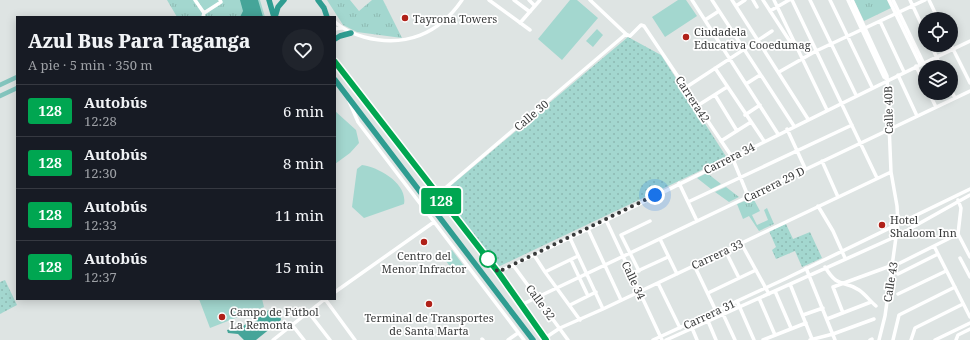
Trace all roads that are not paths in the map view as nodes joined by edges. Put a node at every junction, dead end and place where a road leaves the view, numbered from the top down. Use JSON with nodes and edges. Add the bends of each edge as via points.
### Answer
{"nodes":[{"id":1,"x":195,"y":0,"type":"edge"},
{"id":2,"x":220,"y":0,"type":"edge"},
{"id":3,"x":269,"y":0,"type":"edge"},
{"id":4,"x":284,"y":0,"type":"edge"},
{"id":5,"x":318,"y":0,"type":"edge"},
{"id":6,"x":462,"y":0,"type":"edge"},
{"id":7,"x":489,"y":0,"type":"edge"},
{"id":8,"x":514,"y":0,"type":"edge"},
{"id":9,"x":529,"y":0,"type":"edge"},
{"id":10,"x":540,"y":0,"type":"edge"},
{"id":11,"x":590,"y":0,"type":"edge"},
{"id":12,"x":692,"y":0,"type":"edge"},
{"id":13,"x":712,"y":0,"type":"edge"},
{"id":14,"x":732,"y":0,"type":"edge"},
{"id":15,"x":745,"y":0,"type":"edge"},
{"id":16,"x":752,"y":0,"type":"edge"},
{"id":17,"x":763,"y":0,"type":"edge"},
{"id":18,"x":774,"y":0,"type":"edge"},
{"id":19,"x":791,"y":0,"type":"edge"},
{"id":20,"x":810,"y":0,"type":"edge"},
{"id":21,"x":830,"y":0,"type":"edge"},
{"id":22,"x":848,"y":0,"type":"edge"},
{"id":23,"x":852,"y":0,"type":"edge"},
{"id":24,"x":889,"y":0,"type":"edge"},
{"id":25,"x":894,"y":0,"type":"edge"},
{"id":26,"x":910,"y":0,"type":"edge"},
{"id":27,"x":925,"y":0,"type":"edge"},
{"id":28,"x":929,"y":0,"type":"edge"},
{"id":29,"x":535,"y":6,"type":"junction"},
{"id":30,"x":736,"y":6,"type":"junction"},
{"id":31,"x":913,"y":6,"type":"junction"},
{"id":32,"x":757,"y":7,"type":"dead end"},
{"id":33,"x":777,"y":7,"type":"junction"},
{"id":34,"x":719,"y":11,"type":"junction"},
{"id":35,"x":770,"y":11,"type":"junction"},
{"id":36,"x":530,"y":12,"type":"junction"},
{"id":37,"x":935,"y":12,"type":"edge"},
{"id":38,"x":897,"y":13,"type":"junction"},
{"id":39,"x":204,"y":15,"type":"edge"},
{"id":40,"x":275,"y":16,"type":"edge"},
{"id":41,"x":275,"y":16,"type":"edge"},
{"id":42,"x":328,"y":16,"type":"edge"},
{"id":43,"x":918,"y":17,"type":"edge"},
{"id":44,"x":705,"y":20,"type":"junction"},
{"id":45,"x":880,"y":21,"type":"junction"},
{"id":46,"x":336,"y":23,"type":"edge"},
{"id":47,"x":520,"y":23,"type":"junction"},
{"id":48,"x":336,"y":28,"type":"edge"},
{"id":49,"x":342,"y":28,"type":"junction"},
{"id":50,"x":863,"y":28,"type":"junction"},
{"id":51,"x":530,"y":30,"type":"dead end"},
{"id":52,"x":772,"y":31,"type":"dead end"},
{"id":53,"x":351,"y":33,"type":"junction"},
{"id":54,"x":626,"y":34,"type":"junction"},
{"id":55,"x":847,"y":36,"type":"junction"},
{"id":56,"x":336,"y":38,"type":"edge"},
{"id":57,"x":758,"y":40,"type":"junction"},
{"id":58,"x":970,"y":41,"type":"edge"},
{"id":59,"x":831,"y":44,"type":"junction"},
{"id":60,"x":795,"y":45,"type":"junction"},
{"id":61,"x":958,"y":45,"type":"edge"},
{"id":62,"x":744,"y":50,"type":"junction"},
{"id":63,"x":816,"y":51,"type":"junction"},
{"id":64,"x":934,"y":52,"type":"edge"},
{"id":65,"x":944,"y":52,"type":"edge"},
{"id":66,"x":954,"y":52,"type":"edge"},
{"id":67,"x":936,"y":57,"type":"junction"},
{"id":68,"x":802,"y":58,"type":"junction"},
{"id":69,"x":730,"y":59,"type":"junction"},
{"id":70,"x":918,"y":60,"type":"edge"},
{"id":71,"x":929,"y":60,"type":"edge"},
{"id":72,"x":938,"y":60,"type":"edge"},
{"id":73,"x":336,"y":63,"type":"edge"},
{"id":74,"x":918,"y":65,"type":"edge"},
{"id":75,"x":715,"y":68,"type":"junction"},
{"id":76,"x":779,"y":72,"type":"junction"},
{"id":77,"x":904,"y":72,"type":"junction"},
{"id":78,"x":760,"y":75,"type":"junction"},
{"id":79,"x":898,"y":75,"type":"junction"},
{"id":80,"x":16,"y":78,"type":"edge"},
{"id":81,"x":887,"y":79,"type":"junction"},
{"id":82,"x":336,"y":81,"type":"edge"},
{"id":83,"x":970,"y":83,"type":"edge"},
{"id":84,"x":746,"y":84,"type":"junction"},
{"id":85,"x":0,"y":85,"type":"edge"},
{"id":86,"x":727,"y":87,"type":"junction"},
{"id":87,"x":872,"y":87,"type":"junction"},
{"id":88,"x":16,"y":88,"type":"edge"},
{"id":89,"x":685,"y":88,"type":"junction"},
{"id":90,"x":970,"y":91,"type":"edge"},
{"id":91,"x":715,"y":95,"type":"junction"},
{"id":92,"x":856,"y":95,"type":"junction"},
{"id":93,"x":0,"y":96,"type":"edge"},
{"id":94,"x":347,"y":96,"type":"junction"},
{"id":95,"x":958,"y":97,"type":"edge"},
{"id":96,"x":932,"y":100,"type":"edge"},
{"id":97,"x":951,"y":100,"type":"edge"},
{"id":98,"x":841,"y":102,"type":"junction"},
{"id":99,"x":760,"y":105,"type":"junction"},
{"id":100,"x":697,"y":106,"type":"junction"},
{"id":101,"x":936,"y":107,"type":"junction"},
{"id":102,"x":826,"y":110,"type":"junction"},
{"id":103,"x":745,"y":114,"type":"junction"},
{"id":104,"x":917,"y":116,"type":"junction"},
{"id":105,"x":808,"y":119,"type":"junction"},
{"id":106,"x":750,"y":122,"type":"junction"},
{"id":107,"x":852,"y":125,"type":"junction"},
{"id":108,"x":794,"y":126,"type":"junction"},
{"id":109,"x":787,"y":129,"type":"junction"},
{"id":110,"x":888,"y":130,"type":"junction"},
{"id":111,"x":737,"y":131,"type":"junction"},
{"id":112,"x":778,"y":134,"type":"junction"},
{"id":113,"x":721,"y":141,"type":"junction"},
{"id":114,"x":764,"y":141,"type":"junction"},
{"id":115,"x":861,"y":142,"type":"junction"},
{"id":116,"x":797,"y":151,"type":"junction"},
{"id":117,"x":732,"y":157,"type":"junction"},
{"id":118,"x":822,"y":161,"type":"junction"},
{"id":119,"x":805,"y":168,"type":"junction"},
{"id":120,"x":891,"y":172,"type":"junction"},
{"id":121,"x":741,"y":177,"type":"junction"},
{"id":122,"x":877,"y":178,"type":"junction"},
{"id":123,"x":680,"y":183,"type":"junction"},
{"id":124,"x":970,"y":190,"type":"edge"},
{"id":125,"x":437,"y":195,"type":"junction"},
{"id":126,"x":970,"y":195,"type":"edge"},
{"id":127,"x":748,"y":196,"type":"junction"},
{"id":128,"x":956,"y":196,"type":"junction"},
{"id":129,"x":838,"y":197,"type":"junction"},
{"id":130,"x":959,"y":200,"type":"junction"},
{"id":131,"x":688,"y":202,"type":"junction"},
{"id":132,"x":818,"y":206,"type":"junction"},
{"id":133,"x":606,"y":220,"type":"junction"},
{"id":134,"x":650,"y":221,"type":"dead end"},
{"id":135,"x":697,"y":221,"type":"junction"},
{"id":136,"x":434,"y":222,"type":"junction"},
{"id":137,"x":898,"y":223,"type":"junction"},
{"id":138,"x":588,"y":229,"type":"junction"},
{"id":139,"x":958,"y":234,"type":"junction"},
{"id":140,"x":897,"y":236,"type":"junction"},
{"id":141,"x":570,"y":238,"type":"junction"},
{"id":142,"x":660,"y":239,"type":"junction"},
{"id":143,"x":741,"y":243,"type":"junction"},
{"id":144,"x":934,"y":246,"type":"junction"},
{"id":145,"x":726,"y":250,"type":"junction"},
{"id":146,"x":842,"y":250,"type":"junction"},
{"id":147,"x":630,"y":253,"type":"junction"},
{"id":148,"x":938,"y":254,"type":"junction"},
{"id":149,"x":534,"y":255,"type":"junction"},
{"id":150,"x":578,"y":256,"type":"junction"},
{"id":151,"x":623,"y":257,"type":"junction"},
{"id":152,"x":668,"y":257,"type":"junction"},
{"id":153,"x":970,"y":257,"type":"edge"},
{"id":154,"x":845,"y":258,"type":"junction"},
{"id":155,"x":960,"y":258,"type":"dead end"},
{"id":156,"x":571,"y":260,"type":"junction"},
{"id":157,"x":900,"y":263,"type":"dead end"},
{"id":158,"x":513,"y":264,"type":"junction"},
{"id":159,"x":893,"y":264,"type":"junction"},
{"id":160,"x":694,"y":265,"type":"junction"},
{"id":161,"x":605,"y":266,"type":"junction"},
{"id":162,"x":826,"y":267,"type":"junction"},
{"id":163,"x":806,"y":268,"type":"junction"},
{"id":164,"x":756,"y":270,"type":"junction"},
{"id":165,"x":639,"y":271,"type":"junction"},
{"id":166,"x":946,"y":271,"type":"junction"},
{"id":167,"x":498,"y":272,"type":"junction"},
{"id":168,"x":545,"y":272,"type":"junction"},
{"id":169,"x":587,"y":274,"type":"junction"},
{"id":170,"x":631,"y":274,"type":"junction"},
{"id":171,"x":677,"y":274,"type":"junction"},
{"id":172,"x":898,"y":274,"type":"dead end"},
{"id":173,"x":808,"y":275,"type":"junction"},
{"id":174,"x":970,"y":277,"type":"edge"},
{"id":175,"x":579,"y":278,"type":"junction"},
{"id":176,"x":739,"y":278,"type":"junction"},
{"id":177,"x":658,"y":283,"type":"junction"},
{"id":178,"x":790,"y":284,"type":"junction"},
{"id":179,"x":843,"y":284,"type":"junction"},
{"id":180,"x":955,"y":287,"type":"junction"},
{"id":181,"x":558,"y":288,"type":"junction"},
{"id":182,"x":765,"y":288,"type":"junction"},
{"id":183,"x":336,"y":291,"type":"edge"},
{"id":184,"x":775,"y":291,"type":"junction"},
{"id":185,"x":596,"y":292,"type":"junction"},
{"id":186,"x":639,"y":292,"type":"junction"},
{"id":187,"x":708,"y":294,"type":"junction"},
{"id":188,"x":769,"y":294,"type":"junction"},
{"id":189,"x":898,"y":294,"type":"dead end"},
{"id":190,"x":536,"y":296,"type":"junction"},
{"id":191,"x":588,"y":296,"type":"junction"},
{"id":192,"x":758,"y":298,"type":"junction"},
{"id":193,"x":324,"y":300,"type":"edge"},
{"id":194,"x":326,"y":300,"type":"edge"},
{"id":195,"x":621,"y":300,"type":"junction"},
{"id":196,"x":737,"y":301,"type":"junction"},
{"id":197,"x":871,"y":302,"type":"junction"},
{"id":198,"x":963,"y":304,"type":"junction"},
{"id":199,"x":521,"y":305,"type":"junction"},
{"id":200,"x":570,"y":305,"type":"junction"},
{"id":201,"x":876,"y":306,"type":"dead end"},
{"id":202,"x":740,"y":307,"type":"junction"},
{"id":203,"x":823,"y":308,"type":"junction"},
{"id":204,"x":603,"y":309,"type":"junction"},
{"id":205,"x":716,"y":311,"type":"junction"},
{"id":206,"x":309,"y":313,"type":"junction"},
{"id":207,"x":843,"y":313,"type":"junction"},
{"id":208,"x":723,"y":314,"type":"junction"},
{"id":209,"x":803,"y":315,"type":"junction"},
{"id":210,"x":970,"y":317,"type":"edge"},
{"id":211,"x":827,"y":319,"type":"junction"},
{"id":212,"x":874,"y":319,"type":"dead end"},
{"id":213,"x":580,"y":320,"type":"junction"},
{"id":214,"x":708,"y":321,"type":"junction"},
{"id":215,"x":806,"y":323,"type":"junction"},
{"id":216,"x":970,"y":323,"type":"edge"},
{"id":217,"x":293,"y":326,"type":"junction"},
{"id":218,"x":560,"y":328,"type":"junction"},
{"id":219,"x":680,"y":328,"type":"junction"},
{"id":220,"x":692,"y":328,"type":"junction"},
{"id":221,"x":791,"y":328,"type":"junction"},
{"id":222,"x":970,"y":329,"type":"edge"},
{"id":223,"x":518,"y":332,"type":"junction"},
{"id":224,"x":669,"y":333,"type":"junction"},
{"id":225,"x":833,"y":334,"type":"junction"},
{"id":226,"x":775,"y":335,"type":"junction"},
{"id":227,"x":958,"y":336,"type":"junction"},
{"id":228,"x":661,"y":338,"type":"edge"},
{"id":229,"x":675,"y":338,"type":"edge"},
{"id":230,"x":277,"y":339,"type":"edge"},
{"id":231,"x":546,"y":339,"type":"edge"},
{"id":232,"x":304,"y":340,"type":"edge"},
{"id":233,"x":330,"y":340,"type":"edge"},
{"id":234,"x":355,"y":340,"type":"edge"},
{"id":235,"x":508,"y":340,"type":"edge"},
{"id":236,"x":524,"y":340,"type":"edge"},
{"id":237,"x":534,"y":340,"type":"edge"},
{"id":238,"x":568,"y":340,"type":"edge"},
{"id":239,"x":653,"y":340,"type":"edge"},
{"id":240,"x":666,"y":340,"type":"edge"},
{"id":241,"x":696,"y":340,"type":"edge"},
{"id":242,"x":716,"y":340,"type":"edge"},
{"id":243,"x":735,"y":340,"type":"edge"},
{"id":244,"x":754,"y":340,"type":"edge"},
{"id":245,"x":763,"y":340,"type":"edge"},
{"id":246,"x":811,"y":340,"type":"edge"},
{"id":247,"x":835,"y":340,"type":"edge"},
{"id":248,"x":879,"y":340,"type":"edge"},
{"id":249,"x":893,"y":340,"type":"edge"},
{"id":250,"x":911,"y":340,"type":"edge"},
{"id":251,"x":935,"y":340,"type":"edge"},
{"id":252,"x":956,"y":340,"type":"edge"},
{"id":253,"x":961,"y":340,"type":"edge"}],
"edges":[{"from":1,"to":39,"type":"street"},
{"from":2,"to":39,"type":"street","via":[[221,2]]},
{"from":3,"to":40,"type":"highway"},
{"from":4,"to":41,"type":"highway"},
{"from":5,"to":42,"type":"highway"},
{"from":6,"to":53,"type":"street","via":[[454,13],[438,26],[417,37],[389,42]]},
{"from":7,"to":47,"type":"street"},
{"from":8,"to":36,"type":"street"},
{"from":9,"to":29,"type":"street"},
{"from":10,"to":29,"type":"street"},
{"from":11,"to":54,"type":"street"},
{"from":12,"to":44,"type":"street"},
{"from":13,"to":34,"type":"street"},
{"from":14,"to":30,"type":"street"},
{"from":15,"to":30,"type":"street"},
{"from":16,"to":32,"type":"street"},
{"from":17,"to":35,"type":"street"},
{"from":18,"to":33,"type":"street"},
{"from":19,"to":33,"type":"street"},
{"from":19,"to":63,"type":"street"},
{"from":20,"to":59,"type":"street"},
{"from":21,"to":55,"type":"street"},
{"from":22,"to":50,"type":"street"},
{"from":23,"to":50,"type":"street"},
{"from":24,"to":38,"type":"street"},
{"from":25,"to":38,"type":"street"},
{"from":26,"to":31,"type":"street"},
{"from":27,"to":31,"type":"street"},
{"from":28,"to":37,"type":"street"},
{"from":29,"to":36,"type":"street"},
{"from":30,"to":57,"type":"street"},
{"from":31,"to":38,"type":"street"},
{"from":31,"to":43,"type":"street"},
{"from":33,"to":35,"type":"street"},
{"from":33,"to":60,"type":"street"},
{"from":34,"to":44,"type":"street"},
{"from":34,"to":62,"type":"street"},
{"from":35,"to":60,"type":"street"},
{"from":36,"to":47,"type":"street"},
{"from":38,"to":45,"type":"street"},
{"from":38,"to":70,"type":"street"},
{"from":44,"to":69,"type":"street"},
{"from":45,"to":50,"type":"street"},
{"from":45,"to":77,"type":"street"},
{"from":46,"to":49,"type":"street"},
{"from":47,"to":51,"type":"street"},
{"from":48,"to":49,"type":"street"},
{"from":49,"to":53,"type":"street"},
{"from":50,"to":55,"type":"street"},
{"from":50,"to":81,"type":"street"},
{"from":52,"to":57,"type":"street"},
{"from":53,"to":56,"type":"highway"},
{"from":54,"to":89,"type":"street","name":"Carrera42","via":[[630,36],[641,25],[644,26]]},
{"from":54,"to":125,"type":"street","name":"Calle 30"},
{"from":55,"to":59,"type":"street"},
{"from":55,"to":87,"type":"street"},
{"from":57,"to":62,"type":"street"},
{"from":57,"to":76,"type":"street"},
{"from":58,"to":61,"type":"street","name":"Calle 40B"},
{"from":59,"to":63,"type":"street"},
{"from":59,"to":92,"type":"street"},
{"from":60,"to":68,"type":"street"},
{"from":62,"to":69,"type":"street"},
{"from":62,"to":78,"type":"street"},
{"from":63,"to":68,"type":"street"},
{"from":63,"to":98,"type":"street"},
{"from":64,"to":67,"type":"street"},
{"from":65,"to":67,"type":"street","name":"Calle 40B"},
{"from":66,"to":83,"type":"street"},
{"from":67,"to":71,"type":"street","name":"Calle 40B"},
{"from":67,"to":72,"type":"street"},
{"from":68,"to":76,"type":"street"},
{"from":68,"to":102,"type":"street"},
{"from":69,"to":75,"type":"street"},
{"from":69,"to":84,"type":"street"},
{"from":73,"to":125,"type":"highway"},
{"from":74,"to":77,"type":"street","name":"Calle 40B"},
{"from":75,"to":86,"type":"street"},
{"from":75,"to":89,"type":"street"},
{"from":76,"to":105,"type":"street"},
{"from":77,"to":79,"type":"street","name":"Calle 40B"},
{"from":78,"to":84,"type":"street"},
{"from":78,"to":108,"type":"street"},
{"from":79,"to":81,"type":"street","name":"Calle 40B"},
{"from":79,"to":104,"type":"street"},
{"from":80,"to":85,"type":"main road"},
{"from":81,"to":87,"type":"street","name":"Carrera 34"},
{"from":81,"to":110,"type":"street","name":"Calle 40B"},
{"from":82,"to":94,"type":"highway"},
{"from":84,"to":99,"type":"street"},
{"from":86,"to":91,"type":"street"},
{"from":86,"to":103,"type":"street"},
{"from":87,"to":92,"type":"street","name":"Carrera 34"},
{"from":88,"to":93,"type":"main road"},
{"from":89,"to":100,"type":"street","name":"Carrera42"},
{"from":90,"to":95,"type":"street","name":"Carrera 29 D"},
{"from":91,"to":100,"type":"street"},
{"from":91,"to":111,"type":"street"},
{"from":92,"to":98,"type":"street","name":"Carrera 34"},
{"from":94,"to":136,"type":"street","via":[[358,122]]},
{"from":94,"to":237,"type":"highway"},
{"from":96,"to":101,"type":"street"},
{"from":97,"to":101,"type":"street","name":"Carrera 29 D"},
{"from":98,"to":102,"type":"street","name":"Carrera 34"},
{"from":98,"to":107,"type":"street"},
{"from":99,"to":103,"type":"street"},
{"from":99,"to":112,"type":"street"},
{"from":100,"to":113,"type":"street","name":"Carrera42"},
{"from":101,"to":104,"type":"street","name":"Carrera 29 D"},
{"from":102,"to":105,"type":"street","name":"Carrera 34"},
{"from":103,"to":106,"type":"street"},
{"from":104,"to":110,"type":"street","name":"Carrera 29 D"},
{"from":105,"to":108,"type":"street","name":"Carrera 34"},
{"from":106,"to":111,"type":"street"},
{"from":106,"to":114,"type":"street"},
{"from":107,"to":115,"type":"street"},
{"from":107,"to":116,"type":"street"},
{"from":108,"to":109,"type":"street","name":"Carrera 34"},
{"from":109,"to":112,"type":"street","name":"Carrera 34"},
{"from":109,"to":116,"type":"street"},
{"from":110,"to":115,"type":"street","name":"Carrera 29 D"},
{"from":110,"to":120,"type":"street","name":"Calle 40B"},
{"from":111,"to":113,"type":"street"},
{"from":112,"to":114,"type":"street","name":"Carrera 34"},
{"from":113,"to":117,"type":"street","name":"Carrera42"},
{"from":114,"to":117,"type":"street","name":"Carrera 34"},
{"from":115,"to":118,"type":"street","name":"Carrera 29 D"},
{"from":115,"to":122,"type":"street"},
{"from":116,"to":119,"type":"street"},
{"from":116,"to":121,"type":"street"},
{"from":117,"to":121,"type":"street","name":"Carrera42"},
{"from":117,"to":123,"type":"street","name":"Carrera 34"},
{"from":118,"to":119,"type":"street","name":"Carrera 29 D"},
{"from":118,"to":129,"type":"street"},
{"from":119,"to":127,"type":"street","name":"Carrera 29 D"},
{"from":120,"to":122,"type":"street","name":"Carrera 33"},
{"from":120,"to":137,"type":"street","name":"Calle 40B"},
{"from":121,"to":127,"type":"street","name":"Carrera42"},
{"from":121,"to":131,"type":"street"},
{"from":122,"to":129,"type":"street","name":"Carrera 33"},
{"from":123,"to":131,"type":"street"},
{"from":123,"to":133,"type":"street","name":"Carrera 34"},
{"from":124,"to":128,"type":"street","name":"Carrera 31"},
{"from":125,"to":167,"type":"highway"},
{"from":126,"to":130,"type":"street","name":"Carrera 31"},
{"from":127,"to":135,"type":"street","name":"Carrera 29 D"},
{"from":128,"to":130,"type":"street"},
{"from":128,"to":137,"type":"street","name":"Carrera 31"},
{"from":129,"to":132,"type":"street","name":"Carrera 33"},
{"from":130,"to":139,"type":"street","via":[[961,208]]},
{"from":130,"to":140,"type":"street","name":"Carrera 31"},
{"from":131,"to":135,"type":"street"},
{"from":132,"to":143,"type":"street","name":"Carrera 33"},
{"from":132,"to":146,"type":"street"},
{"from":133,"to":138,"type":"street","name":"Carrera 34"},
{"from":133,"to":151,"type":"street","name":"Calle 34"},
{"from":134,"to":147,"type":"street","via":[[621,235]]},
{"from":135,"to":142,"type":"street","name":"Carrera 29 D"},
{"from":136,"to":183,"type":"street"},
{"from":136,"to":223,"type":"street"},
{"from":137,"to":140,"type":"street","name":"Calle 43"},
{"from":137,"to":146,"type":"street","name":"Carrera 31"},
{"from":138,"to":141,"type":"street","name":"Carrera 34"},
{"from":138,"to":161,"type":"street"},
{"from":139,"to":144,"type":"street"},
{"from":139,"to":153,"type":"street"},
{"from":140,"to":154,"type":"street","name":"Carrera 31"},
{"from":140,"to":159,"type":"street","name":"Calle 43"},
{"from":141,"to":149,"type":"street","name":"Carrera 34"},
{"from":141,"to":150,"type":"street"},
{"from":142,"to":147,"type":"street","name":"Carrera 29 D"},
{"from":142,"to":152,"type":"street"},
{"from":143,"to":145,"type":"street","name":"Carrera 33"},
{"from":143,"to":164,"type":"street"},
{"from":144,"to":148,"type":"street"},
{"from":144,"to":157,"type":"street"},
{"from":145,"to":160,"type":"street","name":"Carrera 33"},
{"from":145,"to":176,"type":"street"},
{"from":146,"to":154,"type":"street"},
{"from":146,"to":163,"type":"street","name":"Carrera 31"},
{"from":147,"to":151,"type":"street","name":"Carrera 29 D"},
{"from":147,"to":165,"type":"street"},
{"from":148,"to":166,"type":"street"},
{"from":148,"to":172,"type":"street"},
{"from":149,"to":158,"type":"street","name":"Carrera 34"},
{"from":149,"to":168,"type":"street"},
{"from":150,"to":156,"type":"street"},
{"from":150,"to":169,"type":"street"},
{"from":151,"to":161,"type":"street","name":"Carrera 29 D"},
{"from":151,"to":170,"type":"street","name":"Calle 34"},
{"from":152,"to":165,"type":"street"},
{"from":152,"to":171,"type":"street"},
{"from":154,"to":162,"type":"street","name":"Carrera 31"},
{"from":155,"to":174,"type":"street"},
{"from":156,"to":168,"type":"street"},
{"from":156,"to":175,"type":"street"},
{"from":158,"to":167,"type":"street","name":"Carrera 34"},
{"from":158,"to":190,"type":"street","name":"Calle 32"},
{"from":159,"to":179,"type":"street"},
{"from":159,"to":248,"type":"street","name":"Calle 43"},
{"from":160,"to":171,"type":"street","name":"Carrera 33"},
{"from":160,"to":187,"type":"street"},
{"from":161,"to":169,"type":"street","name":"Carrera 29 D"},
{"from":161,"to":195,"type":"street"},
{"from":162,"to":173,"type":"street","name":"Carrera 31"},
{"from":162,"to":179,"type":"street","via":[[832,278]]},
{"from":163,"to":173,"type":"street"},
{"from":163,"to":182,"type":"street","name":"Carrera 31"},
{"from":164,"to":176,"type":"street"},
{"from":164,"to":182,"type":"street"},
{"from":165,"to":170,"type":"street"},
{"from":166,"to":180,"type":"street"},
{"from":166,"to":189,"type":"street"},
{"from":167,"to":199,"type":"highway"},
{"from":168,"to":181,"type":"street"},
{"from":169,"to":175,"type":"street","name":"Carrera 29 D"},
{"from":169,"to":185,"type":"street"},
{"from":170,"to":186,"type":"street","name":"Calle 34"},
{"from":171,"to":177,"type":"street","name":"Carrera 33"},
{"from":173,"to":178,"type":"street","name":"Carrera 31"},
{"from":173,"to":203,"type":"street"},
{"from":175,"to":181,"type":"street","name":"Carrera 29 D"},
{"from":175,"to":191,"type":"street"},
{"from":176,"to":187,"type":"street"},
{"from":177,"to":186,"type":"street","name":"Carrera 33"},
{"from":177,"to":219,"type":"street"},
{"from":178,"to":184,"type":"street","name":"Carrera 31"},
{"from":178,"to":209,"type":"street"},
{"from":179,"to":197,"type":"street","via":[[858,289]]},
{"from":179,"to":207,"type":"street","via":[[833,287]]},
{"from":180,"to":198,"type":"street"},
{"from":180,"to":249,"type":"street","via":[[899,315]]},
{"from":181,"to":190,"type":"street","name":"Carrera 29 D"},
{"from":181,"to":200,"type":"street"},
{"from":182,"to":188,"type":"street"},
{"from":182,"to":196,"type":"street","name":"Carrera 31"},
{"from":184,"to":188,"type":"street","name":"Carrera 31"},
{"from":184,"to":221,"type":"street"},
{"from":185,"to":191,"type":"street"},
{"from":185,"to":204,"type":"street"},
{"from":186,"to":195,"type":"street","name":"Carrera 33"},
{"from":186,"to":228,"type":"street","name":"Calle 34"},
{"from":187,"to":205,"type":"street"},
{"from":188,"to":192,"type":"street","name":"Carrera 31"},
{"from":190,"to":199,"type":"street","name":"Carrera 29 D"},
{"from":190,"to":218,"type":"street","name":"Calle 32"},
{"from":191,"to":200,"type":"street"},
{"from":192,"to":202,"type":"street","name":"Carrera 31"},
{"from":192,"to":226,"type":"street"},
{"from":193,"to":206,"type":"street"},
{"from":194,"to":234,"type":"street"},
{"from":195,"to":204,"type":"street","name":"Carrera 33"},
{"from":196,"to":202,"type":"street"},
{"from":196,"to":205,"type":"street","name":"Carrera 31"},
{"from":197,"to":201,"type":"street"},
{"from":197,"to":207,"type":"street"},
{"from":198,"to":210,"type":"street"},
{"from":198,"to":250,"type":"street","via":[[915,328]]},
{"from":199,"to":231,"type":"highway"},
{"from":200,"to":213,"type":"street"},
{"from":202,"to":208,"type":"street","name":"Carrera 31"},
{"from":202,"to":244,"type":"street"},
{"from":203,"to":209,"type":"street"},
{"from":203,"to":211,"type":"street"},
{"from":204,"to":213,"type":"street","name":"Carrera 33"},
{"from":205,"to":219,"type":"street","name":"Carrera 31"},
{"from":206,"to":217,"type":"street"},
{"from":206,"to":233,"type":"street"},
{"from":207,"to":211,"type":"street"},
{"from":208,"to":214,"type":"street","name":"Carrera 31"},
{"from":208,"to":243,"type":"street"},
{"from":209,"to":215,"type":"street"},
{"from":211,"to":225,"type":"street"},
{"from":212,"to":225,"type":"street"},
{"from":213,"to":218,"type":"street","name":"Carrera 33"},
{"from":214,"to":220,"type":"street","name":"Carrera 31"},
{"from":214,"to":242,"type":"street"},
{"from":215,"to":221,"type":"street"},
{"from":215,"to":246,"type":"street"},
{"from":216,"to":251,"type":"street"},
{"from":217,"to":230,"type":"street"},
{"from":217,"to":232,"type":"street"},
{"from":218,"to":231,"type":"street","name":"Carrera 33"},
{"from":218,"to":238,"type":"street","name":"Calle 32"},
{"from":219,"to":224,"type":"street","name":"Carrera 31"},
{"from":220,"to":229,"type":"street","name":"Carrera 31"},
{"from":220,"to":241,"type":"street"},
{"from":221,"to":226,"type":"street"},
{"from":222,"to":227,"type":"street"},
{"from":223,"to":235,"type":"street"},
{"from":223,"to":236,"type":"street"},
{"from":224,"to":228,"type":"street","name":"Carrera 31"},
{"from":224,"to":229,"type":"street"},
{"from":225,"to":246,"type":"street"},
{"from":225,"to":247,"type":"street"},
{"from":226,"to":245,"type":"street"},
{"from":227,"to":252,"type":"street"},
{"from":227,"to":253,"type":"street"},
{"from":228,"to":239,"type":"street","name":"Carrera 31"},
{"from":229,"to":240,"type":"street","name":"Carrera 31"}]}
